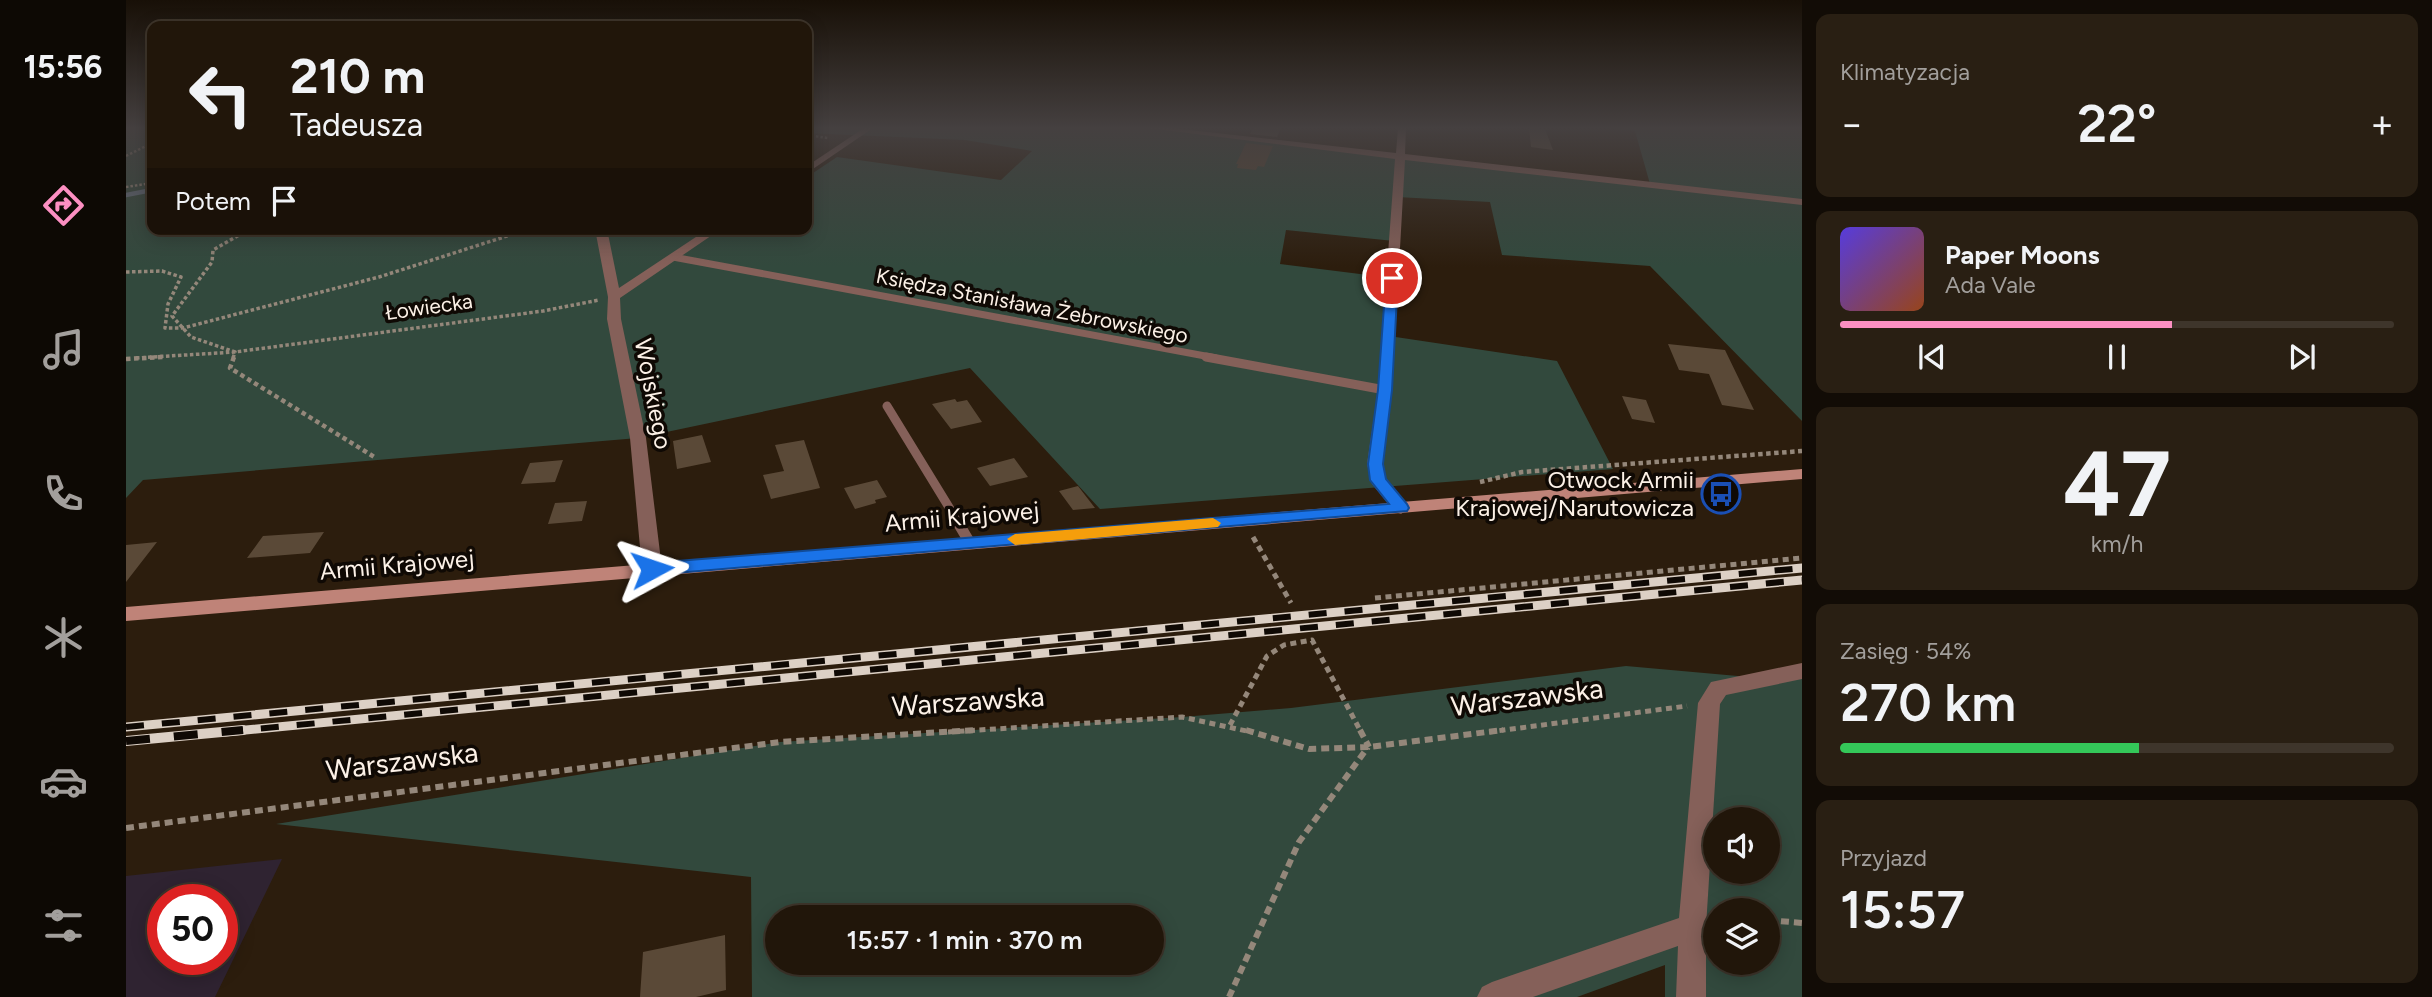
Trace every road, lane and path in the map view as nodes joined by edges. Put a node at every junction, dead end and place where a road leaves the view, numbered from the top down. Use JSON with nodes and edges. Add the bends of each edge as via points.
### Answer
{"nodes":[{"id":1,"x":1401,"y":175,"type":"edge"},
{"id":2,"x":1563,"y":175,"type":"edge"},
{"id":3,"x":147,"y":184,"type":"edge"},
{"id":4,"x":126,"y":187,"type":"edge"},
{"id":5,"x":1802,"y":202,"type":"edge"},
{"id":6,"x":239,"y":235,"type":"edge"},
{"id":7,"x":512,"y":235,"type":"edge"},
{"id":8,"x":602,"y":235,"type":"edge"},
{"id":9,"x":707,"y":235,"type":"edge"},
{"id":10,"x":673,"y":257,"type":"junction"},
{"id":11,"x":126,"y":272,"type":"edge"},
{"id":12,"x":614,"y":298,"type":"junction"},
{"id":13,"x":178,"y":329,"type":"junction"},
{"id":14,"x":235,"y":352,"type":"junction"},
{"id":15,"x":126,"y":359,"type":"edge"},
{"id":16,"x":1385,"y":390,"type":"junction"},
{"id":17,"x":887,"y":406,"type":"dead end"},
{"id":18,"x":1802,"y":451,"type":"edge"},
{"id":19,"x":376,"y":458,"type":"dead end"},
{"id":20,"x":1802,"y":474,"type":"edge"},
{"id":21,"x":1475,"y":484,"type":"dead end"},
{"id":22,"x":1401,"y":508,"type":"junction"},
{"id":23,"x":1252,"y":535,"type":"dead end"},
{"id":24,"x":970,"y":543,"type":"junction"},
{"id":25,"x":1802,"y":558,"type":"edge"},
{"id":26,"x":652,"y":569,"type":"junction"},
{"id":27,"x":1375,"y":598,"type":"dead end"},
{"id":28,"x":1291,"y":603,"type":"dead end"},
{"id":29,"x":126,"y":614,"type":"edge"},
{"id":30,"x":1802,"y":671,"type":"edge"},
{"id":31,"x":1709,"y":703,"type":"junction"},
{"id":32,"x":1230,"y":725,"type":"junction"},
{"id":33,"x":1369,"y":747,"type":"junction"},
{"id":34,"x":126,"y":828,"type":"edge"},
{"id":35,"x":1780,"y":921,"type":"edge"},
{"id":36,"x":1802,"y":923,"type":"edge"},
{"id":37,"x":1692,"y":927,"type":"junction"},
{"id":38,"x":1229,"y":997,"type":"edge"},
{"id":39,"x":1492,"y":997,"type":"edge"},
{"id":40,"x":1691,"y":997,"type":"edge"}],
"edges":[{"from":1,"to":16,"type":"street"},
{"from":2,"to":5,"type":"street"},
{"from":3,"to":4,"type":"path"},
{"from":6,"to":13,"type":"path","via":[[213,250],[212,262],[172,316]]},
{"from":7,"to":13,"type":"path","via":[[446,258]]},
{"from":8,"to":12,"type":"street","name":"Wojskiego"},
{"from":9,"to":10,"type":"street"},
{"from":10,"to":12,"type":"street"},
{"from":10,"to":16,"type":"lane","name":"Księdza Stanisława Żebrowskiego"},
{"from":11,"to":13,"type":"path","via":[[162,271],[181,277],[168,304],[165,328]]},
{"from":12,"to":14,"type":"path","name":"Łowiecka"},
{"from":12,"to":26,"type":"street","name":"Wojskiego","via":[[614,319],[638,438]]},
{"from":13,"to":14,"type":"path","via":[[203,344]]},
{"from":14,"to":15,"type":"path","name":"Łowiecka"},
{"from":14,"to":19,"type":"path","via":[[230,368]]},
{"from":16,"to":22,"type":"street","via":[[1378,480]]},
{"from":17,"to":24,"type":"lane"},
{"from":18,"to":21,"type":"path","via":[[1522,472]]},
{"from":20,"to":22,"type":"main road","name":"Armii Krajowej"},
{"from":22,"to":24,"type":"main road","name":"Armii Krajowej"},
{"from":23,"to":28,"type":"path"},
{"from":24,"to":26,"type":"main road","name":"Armii Krajowej"},
{"from":25,"to":27,"type":"path"},
{"from":26,"to":29,"type":"main road","name":"Armii Krajowej"},
{"from":30,"to":31,"type":"street","via":[[1719,688]]},
{"from":31,"to":33,"type":"path","name":"Warszawska"},
{"from":31,"to":37,"type":"street"},
{"from":32,"to":33,"type":"path","name":"Warszawska","via":[[1309,749]]},
{"from":32,"to":33,"type":"path","via":[[1268,656],[1284,645],[1312,640]]},
{"from":32,"to":34,"type":"path","name":"Warszawska","via":[[1182,717],[780,742]]},
{"from":33,"to":38,"type":"path","via":[[1299,842]]},
{"from":35,"to":36,"type":"path"},
{"from":37,"to":39,"type":"street"},
{"from":37,"to":40,"type":"street"}]}
